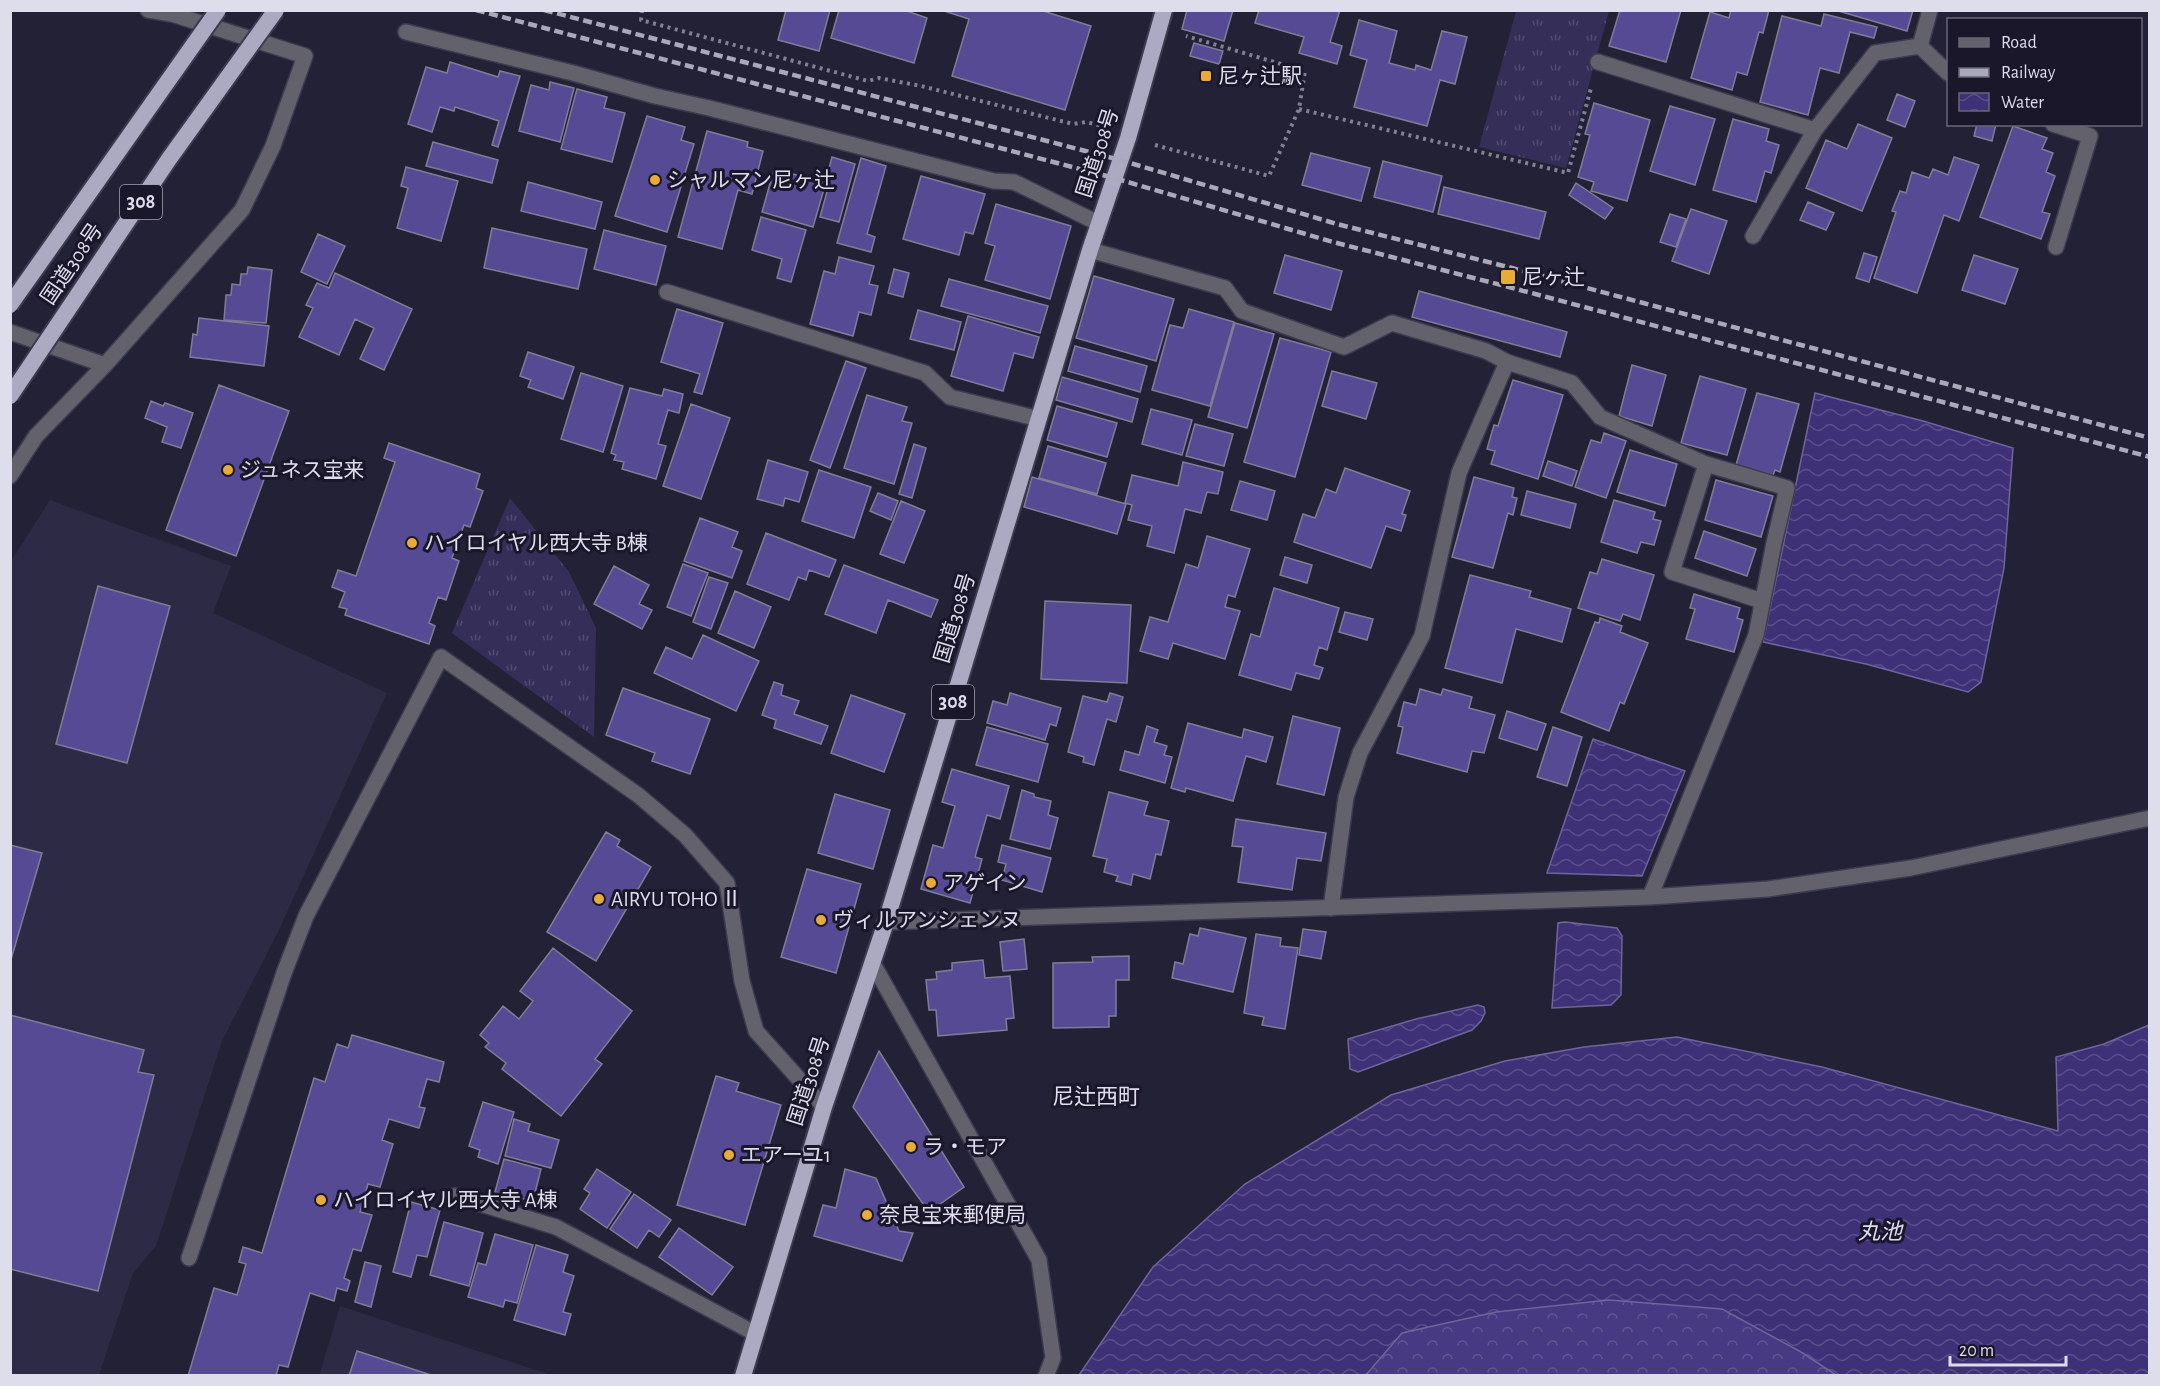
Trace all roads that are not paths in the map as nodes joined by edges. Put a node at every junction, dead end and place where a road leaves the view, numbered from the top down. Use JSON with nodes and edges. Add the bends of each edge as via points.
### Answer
{"nodes":[{"id":1,"x":148,"y":10,"type":"edge"},
{"id":2,"x":218,"y":10,"type":"edge"},
{"id":3,"x":276,"y":10,"type":"edge"},
{"id":4,"x":1164,"y":10,"type":"edge"},
{"id":5,"x":1930,"y":10,"type":"edge"},
{"id":6,"x":406,"y":32,"type":"dead end"},
{"id":7,"x":1920,"y":46,"type":"junction"},
{"id":8,"x":1598,"y":62,"type":"road end"},
{"id":9,"x":1947,"y":72,"type":"edge"},
{"id":10,"x":2059,"y":126,"type":"edge"},
{"id":11,"x":1815,"y":130,"type":"junction"},
{"id":12,"x":1098,"y":223,"type":"junction"},
{"id":13,"x":1753,"y":236,"type":"dead end"},
{"id":14,"x":2056,"y":247,"type":"dead end"},
{"id":15,"x":1090,"y":250,"type":"junction"},
{"id":16,"x":667,"y":292,"type":"dead end"},
{"id":17,"x":10,"y":305,"type":"edge"},
{"id":18,"x":10,"y":332,"type":"edge"},
{"id":19,"x":1507,"y":362,"type":"junction"},
{"id":20,"x":105,"y":365,"type":"junction"},
{"id":21,"x":10,"y":396,"type":"edge"},
{"id":22,"x":1039,"y":419,"type":"junction"},
{"id":23,"x":1706,"y":464,"type":"junction"},
{"id":24,"x":10,"y":476,"type":"edge"},
{"id":25,"x":1762,"y":601,"type":"junction"},
{"id":26,"x":2150,"y":818,"type":"edge"},
{"id":27,"x":1650,"y":897,"type":"junction"},
{"id":28,"x":1331,"y":908,"type":"junction"},
{"id":29,"x":886,"y":922,"type":"junction"},
{"id":30,"x":872,"y":962,"type":"junction"},
{"id":31,"x":824,"y":1107,"type":"junction"},
{"id":32,"x":455,"y":1196,"type":"dead end"},
{"id":33,"x":189,"y":1258,"type":"dead end"},
{"id":34,"x":756,"y":1334,"type":"junction"},
{"id":35,"x":743,"y":1376,"type":"edge"},
{"id":36,"x":1046,"y":1376,"type":"edge"}],
"edges":[{"from":1,"to":20,"type":"street","via":[[305,56],[273,146],[242,210]]},
{"from":2,"to":17,"type":"highway","name":"国道308号","number":"308","bridge":true},
{"from":3,"to":21,"type":"highway","name":"国道308号","number":"308","bridge":true,"via":[[162,169]]},
{"from":4,"to":12,"type":"highway","name":"国道308号","number":"308"},
{"from":5,"to":7,"type":"street"},
{"from":6,"to":12,"type":"street","via":[[994,181],[1014,182]]},
{"from":7,"to":9,"type":"street"},
{"from":7,"to":11,"type":"street","via":[[1875,53]]},
{"from":8,"to":11,"type":"street"},
{"from":10,"to":14,"type":"street","via":[[2090,136]]},
{"from":11,"to":13,"type":"street"},
{"from":12,"to":15,"type":"highway","name":"国道308号","number":"308"},
{"from":15,"to":19,"type":"street","via":[[1225,288],[1242,311],[1344,347],[1392,323],[1486,351]]},
{"from":15,"to":22,"type":"highway","name":"国道308号","number":"308"},
{"from":16,"to":22,"type":"street","via":[[925,373],[950,397]]},
{"from":18,"to":20,"type":"street"},
{"from":19,"to":23,"type":"street","via":[[1572,383],[1600,417]]},
{"from":19,"to":28,"type":"street","via":[[1459,473],[1422,636],[1356,764],[1346,797]]},
{"from":20,"to":24,"type":"street","via":[[36,436]]},
{"from":22,"to":29,"type":"highway","name":"国道308号","number":"308"},
{"from":23,"to":25,"type":"street","via":[[1787,488]]},
{"from":23,"to":25,"type":"street","via":[[1672,572]]},
{"from":25,"to":27,"type":"street","via":[[1756,635]]},
{"from":26,"to":27,"type":"street","via":[[1911,868],[1768,890]]},
{"from":27,"to":28,"type":"street"},
{"from":28,"to":29,"type":"street"},
{"from":29,"to":30,"type":"highway","name":"国道308号","number":"308"},
{"from":30,"to":31,"type":"highway","name":"国道308号","number":"308"},
{"from":30,"to":36,"type":"street","via":[[1040,1260],[1053,1358]]},
{"from":31,"to":33,"type":"street","via":[[756,1031],[742,981],[727,884],[685,835],[638,795],[441,657],[306,916]]},
{"from":31,"to":34,"type":"highway","name":"国道308号","number":"308"},
{"from":32,"to":34,"type":"street","via":[[556,1227]]},
{"from":34,"to":35,"type":"highway","name":"国道308号","number":"308"}]}
